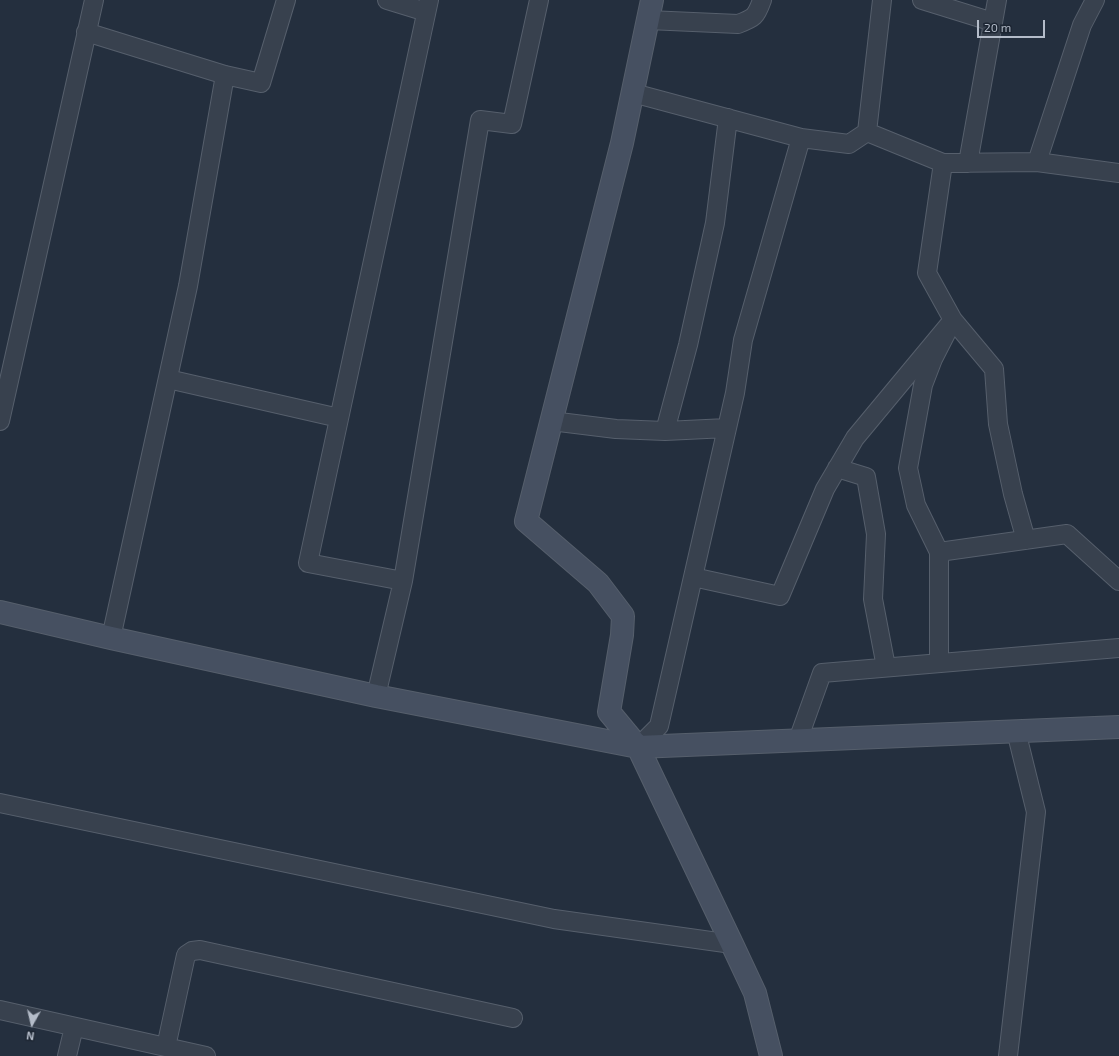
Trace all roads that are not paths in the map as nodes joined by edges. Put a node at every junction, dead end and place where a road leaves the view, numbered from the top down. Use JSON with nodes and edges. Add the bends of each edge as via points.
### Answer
{"nodes":[{"id":1,"x":94,"y":0,"type":"edge"},
{"id":2,"x":286,"y":0,"type":"edge"},
{"id":3,"x":387,"y":0,"type":"edge"},
{"id":4,"x":539,"y":0,"type":"edge"},
{"id":5,"x":762,"y":0,"type":"edge"},
{"id":6,"x":882,"y":0,"type":"edge"},
{"id":7,"x":922,"y":0,"type":"edge"},
{"id":8,"x":997,"y":0,"type":"edge"},
{"id":9,"x":1095,"y":0,"type":"edge"},
{"id":10,"x":428,"y":6,"type":"edge"},
{"id":11,"x":650,"y":10,"type":"edge"},
{"id":12,"x":993,"y":22,"type":"junction"},
{"id":13,"x":86,"y":32,"type":"junction"},
{"id":14,"x":225,"y":75,"type":"junction"},
{"id":15,"x":633,"y":93,"type":"junction"},
{"id":16,"x":728,"y":118,"type":"junction"},
{"id":17,"x":867,"y":132,"type":"junction"},
{"id":18,"x":801,"y":138,"type":"junction"},
{"id":19,"x":1037,"y":162,"type":"junction"},
{"id":20,"x":943,"y":163,"type":"junction"},
{"id":21,"x":968,"y":163,"type":"junction"},
{"id":22,"x":1119,"y":173,"type":"edge"},
{"id":23,"x":954,"y":320,"type":"junction"},
{"id":24,"x":168,"y":379,"type":"junction"},
{"id":25,"x":339,"y":418,"type":"junction"},
{"id":26,"x":0,"y":421,"type":"edge"},
{"id":27,"x":551,"y":421,"type":"junction"},
{"id":28,"x":728,"y":428,"type":"junction"},
{"id":29,"x":665,"y":431,"type":"junction"},
{"id":30,"x":838,"y":468,"type":"junction"},
{"id":31,"x":1026,"y":540,"type":"junction"},
{"id":32,"x":939,"y":552,"type":"junction"},
{"id":33,"x":693,"y":577,"type":"junction"},
{"id":34,"x":403,"y":581,"type":"junction"},
{"id":35,"x":1119,"y":581,"type":"edge"},
{"id":36,"x":0,"y":612,"type":"edge"},
{"id":37,"x":111,"y":638,"type":"junction"},
{"id":38,"x":1119,"y":648,"type":"edge"},
{"id":39,"x":939,"y":663,"type":"junction"},
{"id":40,"x":886,"y":667,"type":"junction"},
{"id":41,"x":376,"y":696,"type":"junction"},
{"id":42,"x":1119,"y":727,"type":"edge"},
{"id":43,"x":1016,"y":730,"type":"junction"},
{"id":44,"x":798,"y":740,"type":"junction"},
{"id":45,"x":638,"y":748,"type":"junction"},
{"id":46,"x":0,"y":803,"type":"edge"},
{"id":47,"x":732,"y":944,"type":"junction"},
{"id":48,"x":0,"y":1010,"type":"edge"},
{"id":49,"x":513,"y":1018,"type":"dead end"},
{"id":50,"x":74,"y":1027,"type":"junction"},
{"id":51,"x":166,"y":1047,"type":"junction"},
{"id":52,"x":67,"y":1056,"type":"edge"},
{"id":53,"x":206,"y":1056,"type":"edge"},
{"id":54,"x":771,"y":1056,"type":"edge"},
{"id":55,"x":1008,"y":1056,"type":"edge"}],
"edges":[{"from":1,"to":13,"type":"street"},
{"from":2,"to":14,"type":"street","via":[[261,83]]},
{"from":3,"to":10,"type":"street"},
{"from":4,"to":34,"type":"street","via":[[512,124],[480,120]]},
{"from":5,"to":11,"type":"street","via":[[758,12],[738,24]]},
{"from":6,"to":17,"type":"street"},
{"from":7,"to":12,"type":"street"},
{"from":8,"to":12,"type":"street"},
{"from":9,"to":19,"type":"street","via":[[1082,25]]},
{"from":10,"to":25,"type":"street"},
{"from":11,"to":15,"type":"street"},
{"from":12,"to":21,"type":"street"},
{"from":13,"to":14,"type":"street"},
{"from":13,"to":26,"type":"street"},
{"from":14,"to":24,"type":"street","via":[[188,286]]},
{"from":15,"to":16,"type":"street"},
{"from":15,"to":27,"type":"street"},
{"from":16,"to":18,"type":"street"},
{"from":16,"to":29,"type":"street","via":[[715,223],[688,345]]},
{"from":17,"to":18,"type":"street","via":[[849,144]]},
{"from":17,"to":20,"type":"street"},
{"from":18,"to":28,"type":"street","via":[[743,340]]},
{"from":19,"to":21,"type":"street"},
{"from":19,"to":22,"type":"street"},
{"from":20,"to":21,"type":"street"},
{"from":20,"to":23,"type":"street","via":[[927,273]]},
{"from":23,"to":30,"type":"street","via":[[855,438]]},
{"from":23,"to":31,"type":"street","via":[[994,369],[998,424]]},
{"from":23,"to":32,"type":"street","via":[[933,359],[923,385],[908,468],[916,505]]},
{"from":24,"to":25,"type":"street"},
{"from":24,"to":37,"type":"street"},
{"from":25,"to":34,"type":"street","via":[[308,563]]},
{"from":27,"to":29,"type":"street","via":[[616,429]]},
{"from":27,"to":45,"type":"street","via":[[526,521],[598,583],[623,616],[609,712]]},
{"from":28,"to":29,"type":"street"},
{"from":28,"to":33,"type":"street"},
{"from":30,"to":33,"type":"street","via":[[825,489],[780,596]]},
{"from":30,"to":40,"type":"street","via":[[866,477],[876,534],[873,599]]},
{"from":31,"to":32,"type":"street"},
{"from":31,"to":35,"type":"street","via":[[1067,534]]},
{"from":32,"to":39,"type":"street"},
{"from":33,"to":45,"type":"street","via":[[659,726]]},
{"from":34,"to":41,"type":"street"},
{"from":36,"to":37,"type":"street"},
{"from":37,"to":41,"type":"street"},
{"from":38,"to":39,"type":"street"},
{"from":39,"to":40,"type":"street"},
{"from":40,"to":44,"type":"street","via":[[822,673]]},
{"from":41,"to":45,"type":"street"},
{"from":42,"to":43,"type":"street"},
{"from":43,"to":44,"type":"street"},
{"from":43,"to":55,"type":"street","via":[[1036,812]]},
{"from":44,"to":45,"type":"street"},
{"from":45,"to":47,"type":"street"},
{"from":46,"to":47,"type":"street","via":[[554,919]]},
{"from":47,"to":54,"type":"street","via":[[755,993]]},
{"from":48,"to":50,"type":"street"},
{"from":49,"to":51,"type":"street","via":[[200,950],[186,954]]},
{"from":50,"to":51,"type":"street"},
{"from":50,"to":52,"type":"street"},
{"from":51,"to":53,"type":"street"}]}
